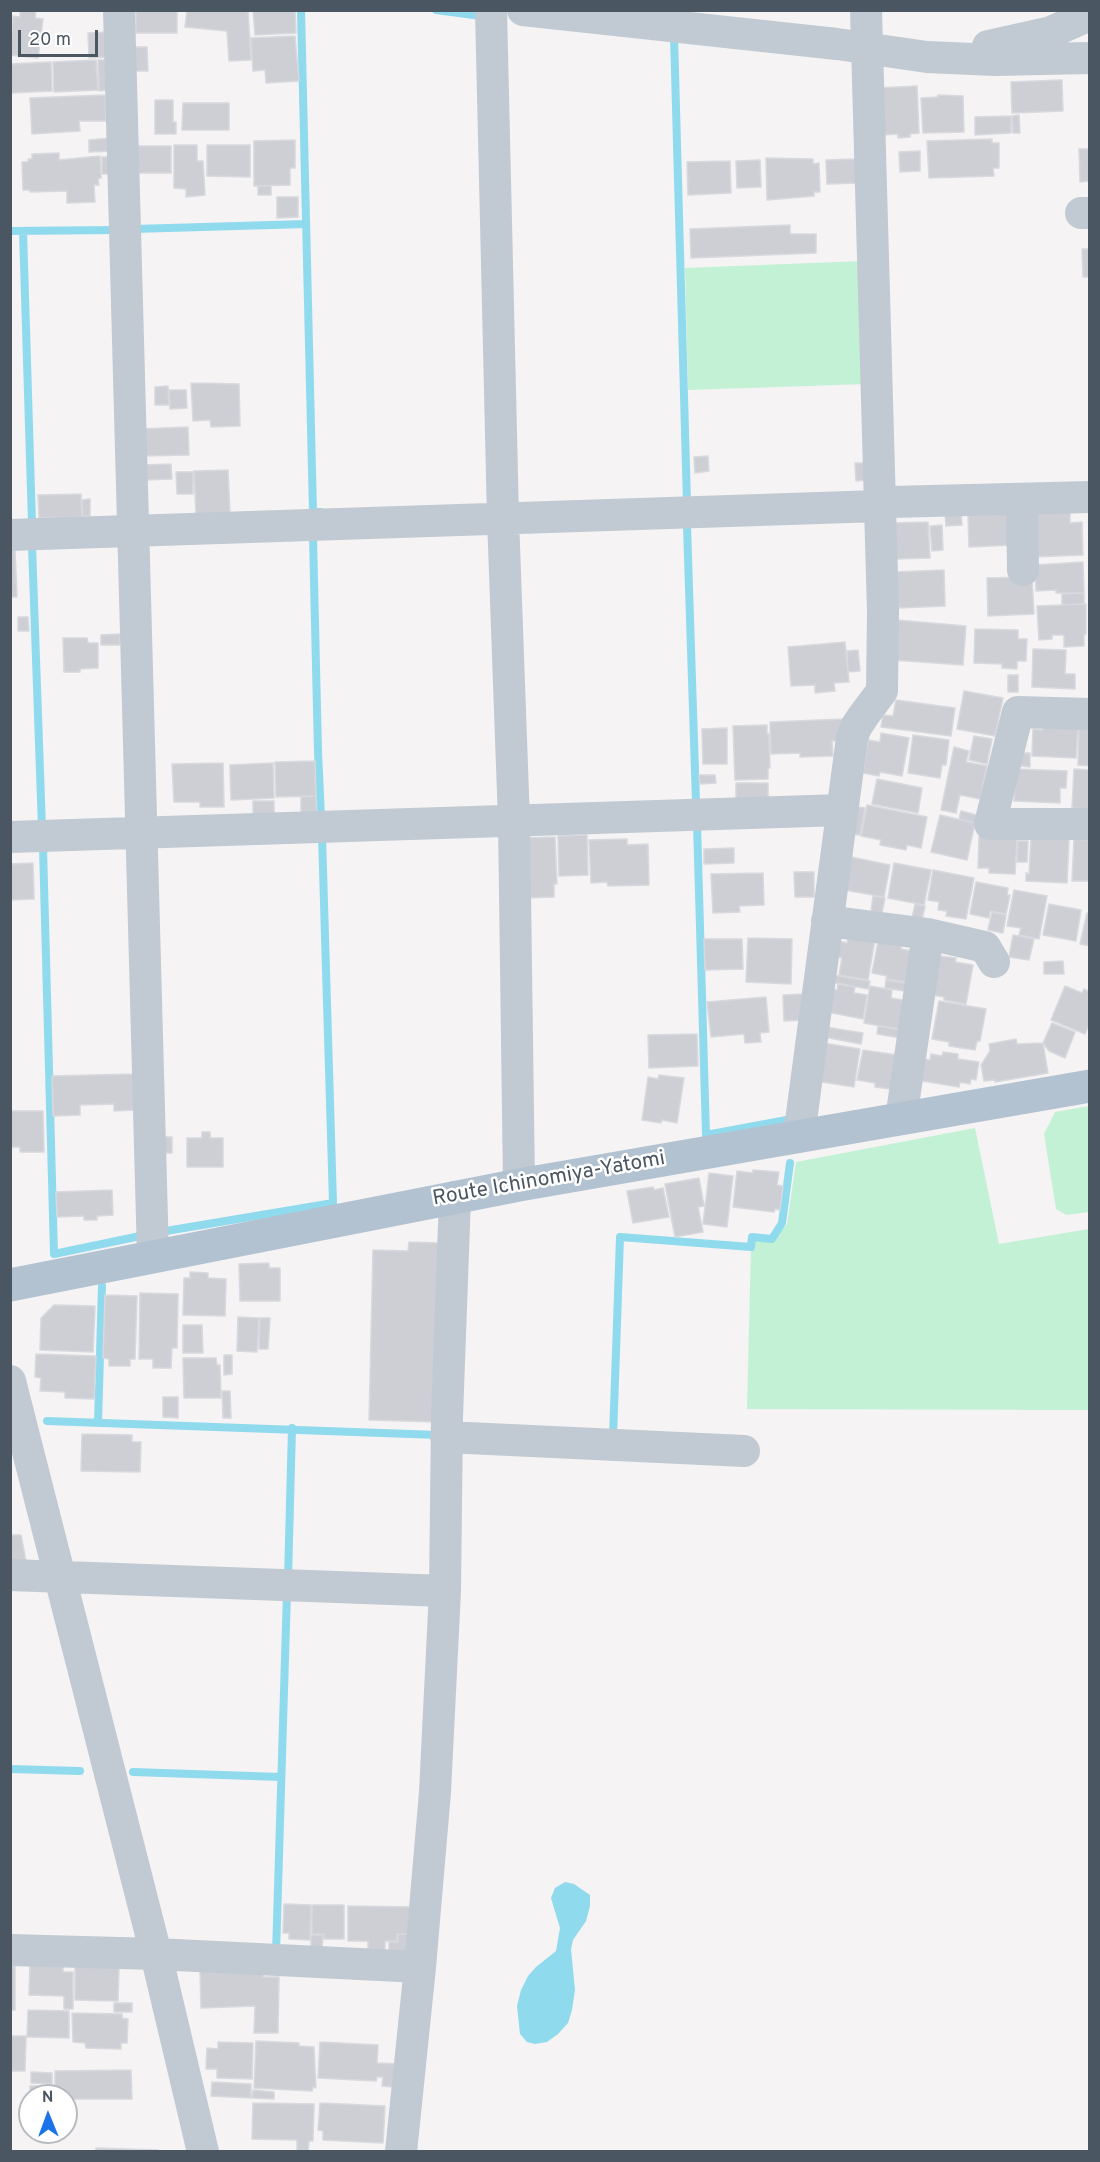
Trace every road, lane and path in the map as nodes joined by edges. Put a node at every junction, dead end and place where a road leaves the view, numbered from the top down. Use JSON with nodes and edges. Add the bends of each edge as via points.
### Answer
{"nodes":[{"id":1,"x":119,"y":10,"type":"edge"},
{"id":2,"x":491,"y":10,"type":"edge"},
{"id":3,"x":523,"y":10,"type":"edge"},
{"id":4,"x":646,"y":10,"type":"edge"},
{"id":5,"x":1089,"y":15,"type":"edge"},
{"id":6,"x":867,"y":32,"type":"edge"},
{"id":7,"x":1089,"y":58,"type":"edge"},
{"id":8,"x":1089,"y":497,"type":"edge"},
{"id":9,"x":1022,"y":500,"type":"junction"},
{"id":10,"x":879,"y":506,"type":"junction"},
{"id":11,"x":503,"y":518,"type":"junction"},
{"id":12,"x":132,"y":531,"type":"junction"},
{"id":13,"x":10,"y":535,"type":"edge"},
{"id":14,"x":1023,"y":570,"type":"dead end"},
{"id":15,"x":1089,"y":714,"type":"edge"},
{"id":16,"x":842,"y":810,"type":"junction"},
{"id":17,"x":514,"y":821,"type":"junction"},
{"id":18,"x":1089,"y":824,"type":"edge"},
{"id":19,"x":140,"y":833,"type":"junction"},
{"id":20,"x":10,"y":837,"type":"edge"},
{"id":21,"x":827,"y":921,"type":"junction"},
{"id":22,"x":928,"y":934,"type":"junction"},
{"id":23,"x":994,"y":962,"type":"dead end"},
{"id":24,"x":1089,"y":1086,"type":"edge"},
{"id":25,"x":901,"y":1119,"type":"junction"},
{"id":26,"x":797,"y":1137,"type":"junction"},
{"id":27,"x":519,"y":1185,"type":"junction"},
{"id":28,"x":455,"y":1197,"type":"junction"},
{"id":29,"x":153,"y":1257,"type":"junction"},
{"id":30,"x":10,"y":1285,"type":"edge"},
{"id":31,"x":10,"y":1381,"type":"edge"},
{"id":32,"x":446,"y":1437,"type":"junction"},
{"id":33,"x":744,"y":1451,"type":"dead end"},
{"id":34,"x":10,"y":1575,"type":"edge"},
{"id":35,"x":61,"y":1575,"type":"junction"},
{"id":36,"x":445,"y":1591,"type":"junction"},
{"id":37,"x":10,"y":1950,"type":"edge"},
{"id":38,"x":156,"y":1954,"type":"junction"},
{"id":39,"x":420,"y":1967,"type":"junction"},
{"id":40,"x":203,"y":2151,"type":"edge"},
{"id":41,"x":401,"y":2151,"type":"edge"}],
"edges":[{"from":1,"to":12,"type":"street"},
{"from":2,"to":11,"type":"street"},
{"from":3,"to":6,"type":"street"},
{"from":4,"to":6,"type":"street"},
{"from":5,"to":6,"type":"street","via":[[1051,32],[980,47],[939,46]]},
{"from":6,"to":7,"type":"street","via":[[927,57]]},
{"from":6,"to":10,"type":"street"},
{"from":8,"to":9,"type":"street"},
{"from":9,"to":10,"type":"street","via":[[891,502]]},
{"from":9,"to":14,"type":"street"},
{"from":10,"to":11,"type":"street"},
{"from":10,"to":16,"type":"street","via":[[882,691],[852,738]]},
{"from":11,"to":12,"type":"street"},
{"from":11,"to":17,"type":"street"},
{"from":12,"to":13,"type":"street"},
{"from":12,"to":19,"type":"street"},
{"from":15,"to":18,"type":"street","via":[[1018,712],[990,824]]},
{"from":16,"to":17,"type":"street"},
{"from":16,"to":21,"type":"street"},
{"from":17,"to":19,"type":"street"},
{"from":17,"to":27,"type":"street"},
{"from":19,"to":20,"type":"street"},
{"from":19,"to":29,"type":"street"},
{"from":21,"to":22,"type":"street"},
{"from":21,"to":26,"type":"street"},
{"from":22,"to":23,"type":"street","via":[[985,947]]},
{"from":22,"to":25,"type":"street"},
{"from":24,"to":25,"type":"main road","name":"Route Ichinomiya-Yatomi"},
{"from":25,"to":26,"type":"main road","name":"Route Ichinomiya-Yatomi"},
{"from":26,"to":27,"type":"main road","name":"Route Ichinomiya-Yatomi"},
{"from":27,"to":28,"type":"main road","name":"Route Ichinomiya-Yatomi"},
{"from":28,"to":29,"type":"main road","name":"Route Ichinomiya-Yatomi"},
{"from":28,"to":32,"type":"street"},
{"from":29,"to":30,"type":"main road","name":"Route Ichinomiya-Yatomi"},
{"from":31,"to":35,"type":"street"},
{"from":32,"to":33,"type":"street"},
{"from":32,"to":36,"type":"street"},
{"from":34,"to":35,"type":"street"},
{"from":35,"to":36,"type":"street"},
{"from":35,"to":38,"type":"street"},
{"from":36,"to":39,"type":"street","via":[[435,1792]]},
{"from":37,"to":38,"type":"street"},
{"from":38,"to":39,"type":"street"},
{"from":38,"to":40,"type":"street"},
{"from":39,"to":41,"type":"street"}]}
